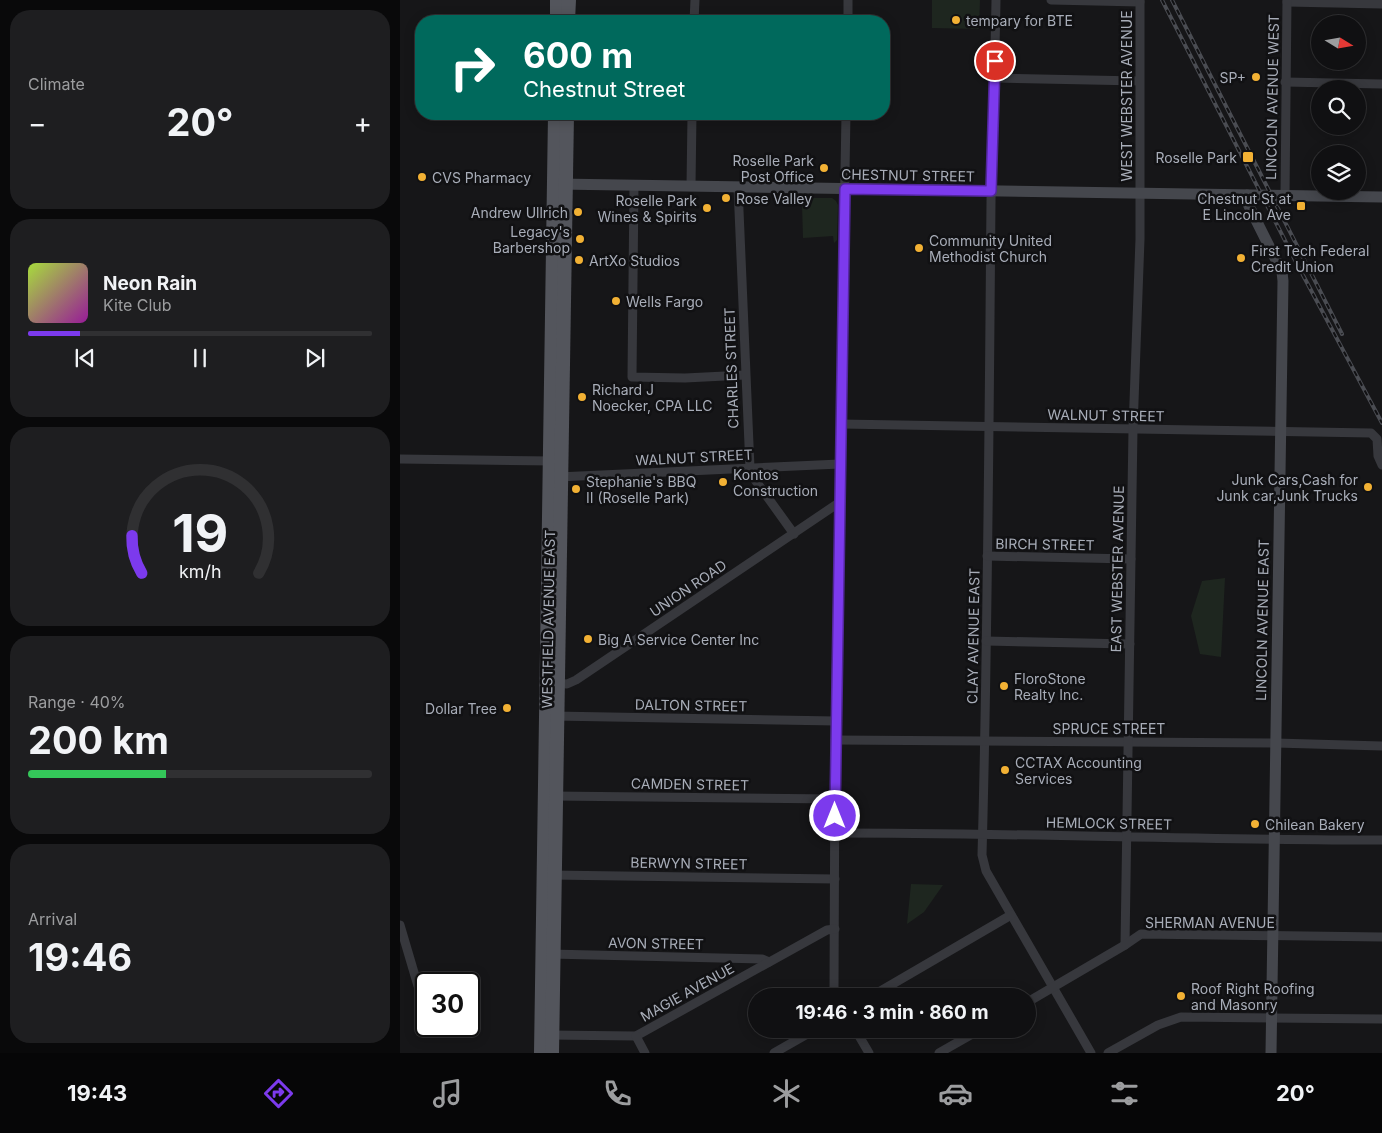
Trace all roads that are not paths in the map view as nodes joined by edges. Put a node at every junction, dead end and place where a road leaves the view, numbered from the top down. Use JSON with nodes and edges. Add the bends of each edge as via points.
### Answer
{"nodes":[{"id":1,"x":557,"y":0,"type":"edge"},
{"id":2,"x":568,"y":0,"type":"edge"},
{"id":3,"x":694,"y":0,"type":"edge"},
{"id":4,"x":848,"y":0,"type":"edge"},
{"id":5,"x":996,"y":0,"type":"edge"},
{"id":6,"x":1051,"y":0,"type":"edge"},
{"id":7,"x":1140,"y":1,"type":"edge"},
{"id":8,"x":1287,"y":1,"type":"edge"},
{"id":9,"x":1382,"y":4,"type":"edge"},
{"id":10,"x":557,"y":15,"type":"edge"},
{"id":11,"x":568,"y":15,"type":"edge"},
{"id":12,"x":694,"y":15,"type":"edge"},
{"id":13,"x":848,"y":15,"type":"edge"},
{"id":14,"x":995,"y":78,"type":"junction"},
{"id":15,"x":1139,"y":81,"type":"junction"},
{"id":16,"x":1285,"y":82,"type":"junction"},
{"id":17,"x":1382,"y":84,"type":"edge"},
{"id":18,"x":555,"y":120,"type":"edge"},
{"id":19,"x":566,"y":120,"type":"edge"},
{"id":20,"x":692,"y":120,"type":"edge"},
{"id":21,"x":846,"y":120,"type":"edge"},
{"id":22,"x":560,"y":184,"type":"junction"},
{"id":23,"x":634,"y":185,"type":"junction"},
{"id":24,"x":690,"y":186,"type":"junction"},
{"id":25,"x":738,"y":187,"type":"junction"},
{"id":26,"x":845,"y":189,"type":"junction"},
{"id":27,"x":991,"y":191,"type":"junction"},
{"id":28,"x":1140,"y":193,"type":"junction"},
{"id":29,"x":1247,"y":195,"type":"junction"},
{"id":30,"x":1285,"y":195,"type":"junction"},
{"id":31,"x":1382,"y":197,"type":"edge"},
{"id":32,"x":745,"y":375,"type":"junction"},
{"id":33,"x":841,"y":424,"type":"junction"},
{"id":34,"x":989,"y":426,"type":"junction"},
{"id":35,"x":1133,"y":429,"type":"junction"},
{"id":36,"x":1280,"y":432,"type":"junction"},
{"id":37,"x":400,"y":459,"type":"edge"},
{"id":38,"x":556,"y":461,"type":"junction"},
{"id":39,"x":840,"y":464,"type":"junction"},
{"id":40,"x":1382,"y":464,"type":"edge"},
{"id":41,"x":750,"y":468,"type":"junction"},
{"id":42,"x":555,"y":477,"type":"junction"},
{"id":43,"x":840,"y":502,"type":"junction"},
{"id":44,"x":794,"y":534,"type":"junction"},
{"id":45,"x":987,"y":556,"type":"junction"},
{"id":46,"x":1131,"y":559,"type":"junction"},
{"id":47,"x":986,"y":641,"type":"junction"},
{"id":48,"x":1130,"y":644,"type":"junction"},
{"id":49,"x":552,"y":683,"type":"junction"},
{"id":50,"x":552,"y":716,"type":"junction"},
{"id":51,"x":836,"y":722,"type":"junction"},
{"id":52,"x":835,"y":740,"type":"junction"},
{"id":53,"x":985,"y":741,"type":"junction"},
{"id":54,"x":1128,"y":742,"type":"junction"},
{"id":55,"x":1276,"y":743,"type":"junction"},
{"id":56,"x":1382,"y":746,"type":"edge"},
{"id":57,"x":550,"y":796,"type":"junction"},
{"id":58,"x":835,"y":799,"type":"junction"},
{"id":59,"x":835,"y":833,"type":"junction"},
{"id":60,"x":982,"y":834,"type":"junction"},
{"id":61,"x":1127,"y":837,"type":"junction"},
{"id":62,"x":1274,"y":840,"type":"junction"},
{"id":63,"x":1382,"y":840,"type":"edge"},
{"id":64,"x":549,"y":875,"type":"junction"},
{"id":65,"x":835,"y":879,"type":"junction"},
{"id":66,"x":1011,"y":915,"type":"junction"},
{"id":67,"x":400,"y":925,"type":"edge"},
{"id":68,"x":835,"y":929,"type":"junction"},
{"id":69,"x":1273,"y":935,"type":"junction"},
{"id":70,"x":1382,"y":937,"type":"edge"},
{"id":71,"x":1125,"y":945,"type":"junction"},
{"id":72,"x":548,"y":954,"type":"junction"},
{"id":73,"x":770,"y":962,"type":"junction"},
{"id":74,"x":415,"y":976,"type":"edge"},
{"id":75,"x":1053,"y":987,"type":"junction"},
{"id":76,"x":834,"y":988,"type":"edge"},
{"id":77,"x":886,"y":988,"type":"edge"},
{"id":78,"x":1036,"y":997,"type":"edge"},
{"id":79,"x":1271,"y":1017,"type":"junction"},
{"id":80,"x":1382,"y":1019,"type":"edge"},
{"id":81,"x":547,"y":1036,"type":"junction"},
{"id":82,"x":636,"y":1036,"type":"junction"},
{"id":83,"x":800,"y":1038,"type":"edge"},
{"id":84,"x":860,"y":1038,"type":"edge"},
{"id":85,"x":965,"y":1038,"type":"edge"},
{"id":86,"x":541,"y":1053,"type":"edge"},
{"id":87,"x":552,"y":1053,"type":"edge"},
{"id":88,"x":645,"y":1053,"type":"edge"},
{"id":89,"x":774,"y":1053,"type":"edge"},
{"id":90,"x":868,"y":1053,"type":"edge"},
{"id":91,"x":939,"y":1053,"type":"edge"},
{"id":92,"x":1091,"y":1053,"type":"edge"},
{"id":93,"x":1108,"y":1053,"type":"edge"},
{"id":94,"x":1271,"y":1053,"type":"edge"}],
"edges":[{"from":1,"to":10,"type":"main road"},
{"from":2,"to":11,"type":"main road"},
{"from":3,"to":12,"type":"street"},
{"from":4,"to":13,"type":"street"},
{"from":5,"to":14,"type":"street","name":"CLAY AVENUE EAST"},
{"from":6,"to":7,"type":"street"},
{"from":7,"to":15,"type":"street","name":"WEST WEBSTER AVENUE"},
{"from":8,"to":9,"type":"street"},
{"from":8,"to":16,"type":"street","name":"LINCOLN AVENUE WEST"},
{"from":14,"to":15,"type":"street"},
{"from":14,"to":27,"type":"street","name":"CLAY AVENUE EAST"},
{"from":15,"to":28,"type":"street","name":"WEST WEBSTER AVENUE"},
{"from":16,"to":17,"type":"street"},
{"from":16,"to":30,"type":"street","name":"LINCOLN AVENUE WEST"},
{"from":18,"to":22,"type":"main road"},
{"from":19,"to":22,"type":"main road"},
{"from":20,"to":24,"type":"street"},
{"from":21,"to":26,"type":"street"},
{"from":22,"to":23,"type":"street","name":"CHESTNUT STREET"},
{"from":22,"to":38,"type":"main road","name":"WESTFIELD AVENUE EAST"},
{"from":23,"to":24,"type":"street","name":"CHESTNUT STREET"},
{"from":23,"to":32,"type":"street","via":[[632,377]]},
{"from":24,"to":25,"type":"street","name":"CHESTNUT STREET"},
{"from":25,"to":26,"type":"street","name":"CHESTNUT STREET"},
{"from":25,"to":32,"type":"street","name":"CHARLES STREET"},
{"from":26,"to":27,"type":"street","name":"CHESTNUT STREET"},
{"from":26,"to":33,"type":"street"},
{"from":27,"to":28,"type":"street","name":"CHESTNUT STREET"},
{"from":27,"to":34,"type":"street","name":"CLAY AVENUE EAST"},
{"from":28,"to":29,"type":"street","name":"CHESTNUT STREET"},
{"from":28,"to":35,"type":"street","name":"EAST WEBSTER AVENUE"},
{"from":29,"to":30,"type":"street","name":"CHESTNUT STREET"},
{"from":29,"to":36,"type":"street","name":"LINCOLN AVENUE EAST","via":[[1248,204],[1282,272]]},
{"from":30,"to":31,"type":"street","name":"CHESTNUT STREET"},
{"from":32,"to":41,"type":"street","name":"CHARLES STREET"},
{"from":33,"to":34,"type":"street","name":"WALNUT STREET"},
{"from":33,"to":39,"type":"street"},
{"from":34,"to":35,"type":"street","name":"WALNUT STREET"},
{"from":34,"to":45,"type":"street","name":"CLAY AVENUE EAST"},
{"from":35,"to":36,"type":"street","name":"WALNUT STREET"},
{"from":35,"to":46,"type":"street","name":"EAST WEBSTER AVENUE"},
{"from":36,"to":40,"type":"street","name":"WALNUT STREET","via":[[1371,433],[1377,439]]},
{"from":36,"to":55,"type":"street","name":"LINCOLN AVENUE EAST"},
{"from":37,"to":38,"type":"street"},
{"from":38,"to":42,"type":"main road","name":"WESTFIELD AVENUE EAST"},
{"from":39,"to":41,"type":"street","name":"WALNUT STREET"},
{"from":39,"to":43,"type":"street"},
{"from":41,"to":42,"type":"street","name":"WALNUT STREET"},
{"from":41,"to":44,"type":"street","name":"CHARLES STREET"},
{"from":42,"to":49,"type":"main road","name":"WESTFIELD AVENUE EAST"},
{"from":43,"to":44,"type":"street","name":"UNION ROAD"},
{"from":43,"to":51,"type":"street"},
{"from":44,"to":49,"type":"street","name":"UNION ROAD","via":[[576,680]]},
{"from":45,"to":46,"type":"street","name":"BIRCH STREET"},
{"from":45,"to":47,"type":"street","name":"CLAY AVENUE EAST"},
{"from":46,"to":48,"type":"street","name":"EAST WEBSTER AVENUE"},
{"from":47,"to":48,"type":"street"},
{"from":47,"to":53,"type":"street","name":"CLAY AVENUE EAST"},
{"from":48,"to":54,"type":"street","name":"EAST WEBSTER AVENUE"},
{"from":49,"to":50,"type":"main road","name":"WESTFIELD AVENUE EAST"},
{"from":50,"to":51,"type":"street","name":"DALTON STREET"},
{"from":50,"to":57,"type":"main road","name":"WESTFIELD AVENUE EAST"},
{"from":51,"to":52,"type":"street"},
{"from":52,"to":53,"type":"street","name":"SPRUCE STREET"},
{"from":52,"to":58,"type":"street"},
{"from":53,"to":54,"type":"street","name":"SPRUCE STREET"},
{"from":53,"to":60,"type":"street","name":"CLAY AVENUE EAST"},
{"from":54,"to":55,"type":"street","name":"SPRUCE STREET"},
{"from":54,"to":61,"type":"street","name":"EAST WEBSTER AVENUE"},
{"from":55,"to":56,"type":"street","name":"SPRUCE STREET"},
{"from":55,"to":62,"type":"street","name":"LINCOLN AVENUE EAST"},
{"from":57,"to":58,"type":"street","name":"CAMDEN STREET"},
{"from":57,"to":64,"type":"main road","name":"WESTFIELD AVENUE EAST"},
{"from":58,"to":59,"type":"street"},
{"from":59,"to":60,"type":"street","name":"HEMLOCK STREET"},
{"from":59,"to":65,"type":"street"},
{"from":60,"to":61,"type":"street","name":"HEMLOCK STREET"},
{"from":60,"to":66,"type":"street","name":"CLAY AVENUE EAST","via":[[983,865]]},
{"from":61,"to":62,"type":"street","name":"HEMLOCK STREET"},
{"from":61,"to":71,"type":"street","name":"EAST WEBSTER AVENUE"},
{"from":62,"to":63,"type":"street","name":"HEMLOCK STREET"},
{"from":62,"to":69,"type":"street","name":"LINCOLN AVENUE EAST"},
{"from":64,"to":65,"type":"street","name":"BERWYN STREET"},
{"from":64,"to":72,"type":"main road","name":"WESTFIELD AVENUE EAST"},
{"from":65,"to":68,"type":"street"},
{"from":66,"to":75,"type":"street","name":"CLAY AVENUE EAST"},
{"from":66,"to":77,"type":"street"},
{"from":67,"to":74,"type":"street"},
{"from":68,"to":73,"type":"street","name":"MAGIE AVENUE","via":[[827,930]]},
{"from":68,"to":76,"type":"street"},
{"from":69,"to":70,"type":"street","name":"SHERMAN AVENUE"},
{"from":69,"to":71,"type":"street","name":"SHERMAN AVENUE","via":[[1141,934]]},
{"from":69,"to":79,"type":"street","name":"LINCOLN AVENUE EAST"},
{"from":71,"to":75,"type":"street","name":"SHERMAN AVENUE"},
{"from":72,"to":73,"type":"street","name":"AVON STREET","via":[[762,959]]},
{"from":72,"to":81,"type":"main road","name":"WESTFIELD AVENUE EAST"},
{"from":73,"to":82,"type":"street","name":"MAGIE AVENUE"},
{"from":75,"to":78,"type":"street","name":"SHERMAN AVENUE"},
{"from":75,"to":92,"type":"street","name":"CLAY AVENUE EAST"},
{"from":79,"to":80,"type":"street"},
{"from":79,"to":93,"type":"street","via":[[1181,1017],[1158,1025]]},
{"from":79,"to":94,"type":"street","name":"LINCOLN AVENUE EAST"},
{"from":81,"to":82,"type":"street","name":"MAGIE AVENUE"},
{"from":81,"to":86,"type":"main road","name":"WESTFIELD AVENUE EAST"},
{"from":81,"to":87,"type":"main road","name":"WESTFIELD AVENUE EAST"},
{"from":82,"to":88,"type":"street"},
{"from":83,"to":89,"type":"street"},
{"from":84,"to":90,"type":"street"},
{"from":85,"to":91,"type":"street"}]}
